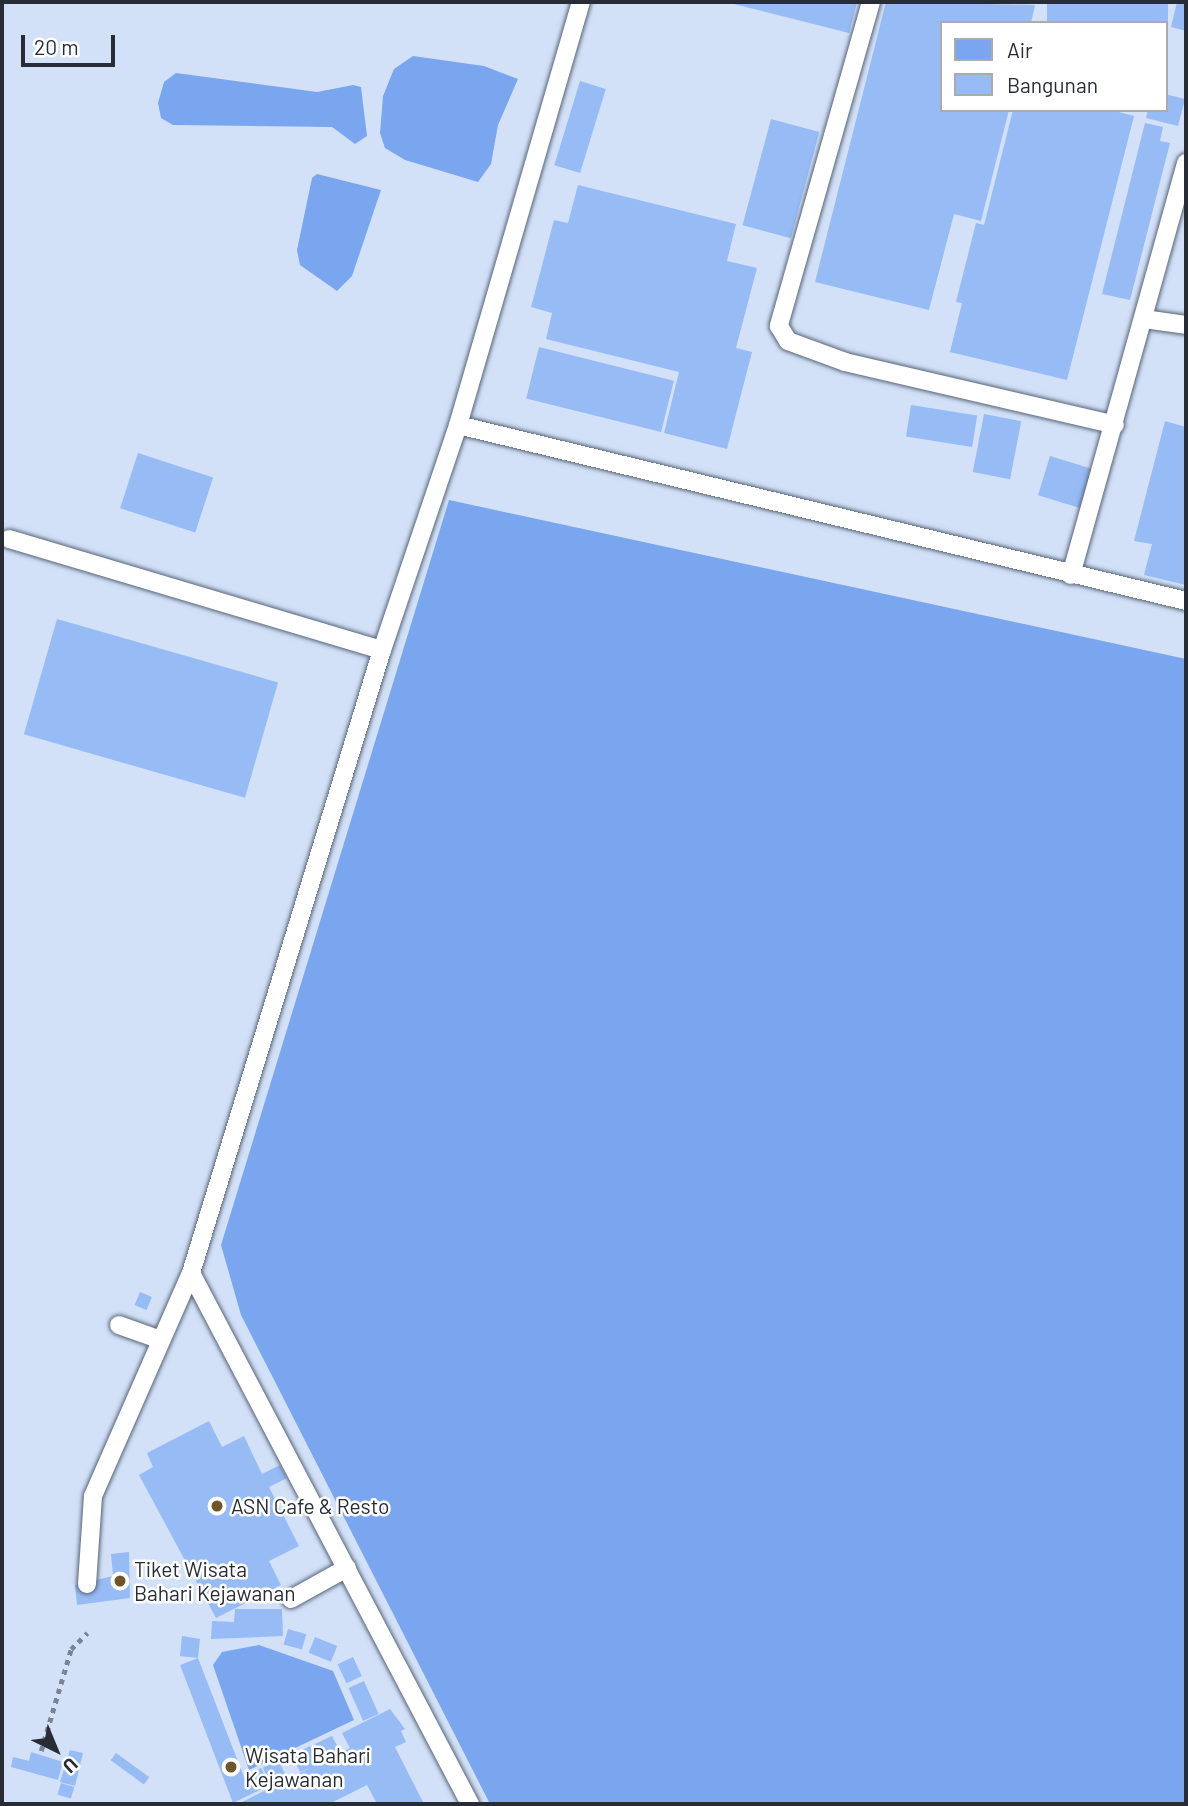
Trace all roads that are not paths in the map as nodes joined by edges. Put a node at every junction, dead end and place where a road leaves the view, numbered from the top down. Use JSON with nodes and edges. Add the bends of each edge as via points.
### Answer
{"nodes":[{"id":1,"x":581,"y":2,"type":"edge"},
{"id":2,"x":871,"y":2,"type":"edge"},
{"id":3,"x":1186,"y":163,"type":"edge"},
{"id":4,"x":1144,"y":319,"type":"junction"},
{"id":5,"x":1186,"y":325,"type":"edge"},
{"id":6,"x":458,"y":425,"type":"junction"},
{"id":7,"x":1115,"y":425,"type":"junction"},
{"id":8,"x":9,"y":539,"type":"dead end"},
{"id":9,"x":1072,"y":575,"type":"junction"},
{"id":10,"x":1186,"y":601,"type":"edge"},
{"id":11,"x":382,"y":650,"type":"junction"},
{"id":12,"x":191,"y":1273,"type":"junction"},
{"id":13,"x":119,"y":1325,"type":"dead end"},
{"id":14,"x":158,"y":1339,"type":"junction"},
{"id":15,"x":347,"y":1568,"type":"junction"},
{"id":16,"x":87,"y":1584,"type":"dead end"},
{"id":17,"x":291,"y":1599,"type":"dead end"},
{"id":18,"x":470,"y":1804,"type":"edge"}],
"edges":[{"from":1,"to":6,"type":"lane"},
{"from":2,"to":7,"type":"lane","via":[[779,326],[788,341],[845,362]]},
{"from":3,"to":4,"type":"lane"},
{"from":4,"to":5,"type":"lane"},
{"from":4,"to":7,"type":"lane"},
{"from":6,"to":9,"type":"lane"},
{"from":6,"to":11,"type":"lane"},
{"from":7,"to":9,"type":"lane"},
{"from":8,"to":11,"type":"lane"},
{"from":9,"to":10,"type":"lane"},
{"from":11,"to":12,"type":"lane"},
{"from":12,"to":14,"type":"lane"},
{"from":12,"to":15,"type":"lane"},
{"from":13,"to":14,"type":"lane"},
{"from":14,"to":16,"type":"lane","via":[[93,1496]]},
{"from":15,"to":17,"type":"lane"},
{"from":15,"to":18,"type":"lane"}]}
